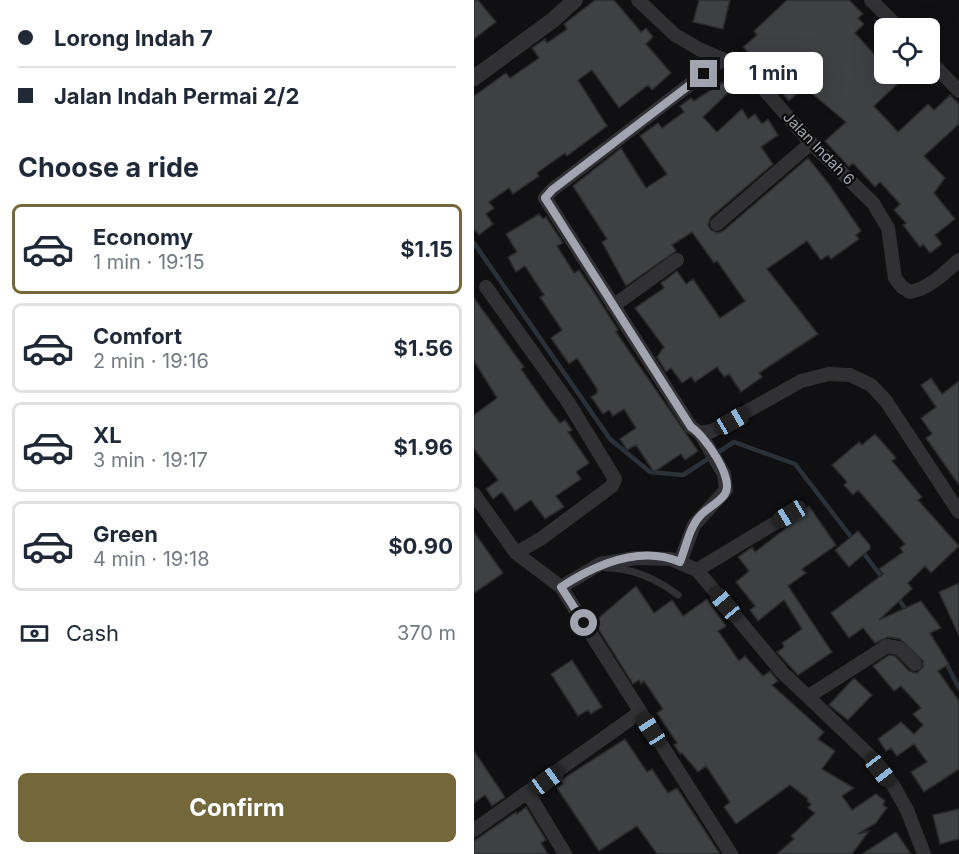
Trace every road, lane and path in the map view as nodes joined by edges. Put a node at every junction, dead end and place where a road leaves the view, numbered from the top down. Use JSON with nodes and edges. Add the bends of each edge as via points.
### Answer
{"nodes":[{"id":1,"x":575,"y":0,"type":"edge"},
{"id":2,"x":638,"y":0,"type":"edge"},
{"id":3,"x":871,"y":0,"type":"edge"},
{"id":4,"x":889,"y":18,"type":"edge"},
{"id":5,"x":723,"y":59,"type":"junction"},
{"id":6,"x":940,"y":72,"type":"edge"},
{"id":7,"x":474,"y":78,"type":"edge"},
{"id":8,"x":959,"y":92,"type":"edge"},
{"id":9,"x":812,"y":143,"type":"junction"},
{"id":10,"x":717,"y":224,"type":"dead end"},
{"id":11,"x":677,"y":260,"type":"dead end"},
{"id":12,"x":959,"y":260,"type":"edge"},
{"id":13,"x":486,"y":287,"type":"dead end"},
{"id":14,"x":613,"y":306,"type":"junction"},
{"id":15,"x":700,"y":433,"type":"junction"},
{"id":16,"x":474,"y":494,"type":"edge"},
{"id":17,"x":959,"y":512,"type":"edge"},
{"id":18,"x":790,"y":514,"type":"dead end"},
{"id":19,"x":516,"y":553,"type":"junction"},
{"id":20,"x":680,"y":562,"type":"junction"},
{"id":21,"x":587,"y":570,"type":"junction"},
{"id":22,"x":697,"y":570,"type":"junction"},
{"id":23,"x":561,"y":587,"type":"junction"},
{"id":24,"x":678,"y":595,"type":"dead end"},
{"id":25,"x":915,"y":664,"type":"dead end"},
{"id":26,"x":809,"y":696,"type":"junction"},
{"id":27,"x":639,"y":713,"type":"junction"},
{"id":28,"x":528,"y":793,"type":"junction"},
{"id":29,"x":474,"y":830,"type":"edge"},
{"id":30,"x":566,"y":854,"type":"edge"},
{"id":31,"x":731,"y":854,"type":"edge"},
{"id":32,"x":924,"y":854,"type":"edge"}],
"edges":[{"from":1,"to":7,"type":"street"},
{"from":2,"to":5,"type":"street","name":"Jalan Indah 6","via":[[675,35]]},
{"from":3,"to":4,"type":"street"},
{"from":5,"to":9,"type":"street","name":"Jalan Indah 6","via":[[747,70]]},
{"from":5,"to":14,"type":"street","via":[[545,198]]},
{"from":6,"to":8,"type":"street"},
{"from":9,"to":10,"type":"street"},
{"from":9,"to":12,"type":"street","name":"Jalan Indah 6","via":[[882,215],[888,228],[895,278],[902,287],[910,292],[920,290]]},
{"from":11,"to":14,"type":"street"},
{"from":13,"to":19,"type":"street","via":[[568,402],[615,479],[612,486]]},
{"from":14,"to":15,"type":"street","via":[[691,427]]},
{"from":15,"to":17,"type":"street","via":[[732,421],[801,381],[829,374],[850,375],[871,385],[886,401]]},
{"from":15,"to":20,"type":"street","via":[[727,483],[725,494],[699,517]]},
{"from":16,"to":19,"type":"street"},
{"from":18,"to":22,"type":"street"},
{"from":19,"to":23,"type":"street"},
{"from":20,"to":21,"type":"street","via":[[635,558]]},
{"from":20,"to":22,"type":"street"},
{"from":21,"to":23,"type":"street"},
{"from":21,"to":24,"type":"lane","via":[[610,567],[637,573]]},
{"from":22,"to":26,"type":"street","via":[[782,672]]},
{"from":23,"to":27,"type":"street"},
{"from":25,"to":26,"type":"street","via":[[899,648],[887,646]]},
{"from":26,"to":32,"type":"street","via":[[868,754],[892,785],[907,810]]},
{"from":27,"to":28,"type":"street"},
{"from":27,"to":31,"type":"street"},
{"from":28,"to":29,"type":"street"},
{"from":28,"to":30,"type":"street"}]}
